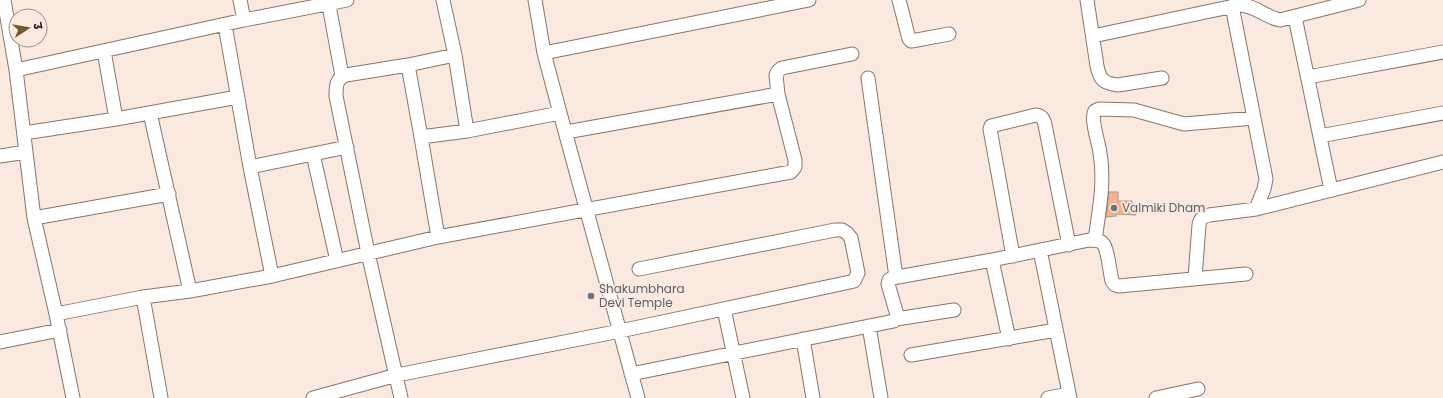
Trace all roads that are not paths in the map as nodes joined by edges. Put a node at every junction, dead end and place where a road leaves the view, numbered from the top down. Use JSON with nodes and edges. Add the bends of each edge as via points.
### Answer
{"nodes":[{"id":1,"x":4,"y":0,"type":"edge"},
{"id":2,"x":240,"y":0,"type":"edge"},
{"id":3,"x":347,"y":0,"type":"edge"},
{"id":4,"x":443,"y":0,"type":"edge"},
{"id":5,"x":535,"y":0,"type":"edge"},
{"id":6,"x":809,"y":0,"type":"edge"},
{"id":7,"x":899,"y":0,"type":"edge"},
{"id":8,"x":1087,"y":0,"type":"edge"},
{"id":9,"x":1359,"y":0,"type":"edge"},
{"id":10,"x":329,"y":2,"type":"edge"},
{"id":11,"x":782,"y":3,"type":"edge"},
{"id":12,"x":1232,"y":6,"type":"junction"},
{"id":13,"x":1295,"y":17,"type":"junction"},
{"id":14,"x":244,"y":20,"type":"junction"},
{"id":15,"x":225,"y":25,"type":"junction"},
{"id":16,"x":950,"y":34,"type":"dead end"},
{"id":17,"x":1093,"y":36,"type":"junction"},
{"id":18,"x":104,"y":51,"type":"junction"},
{"id":19,"x":1443,"y":52,"type":"edge"},
{"id":20,"x":544,"y":54,"type":"junction"},
{"id":21,"x":852,"y":54,"type":"dead end"},
{"id":22,"x":455,"y":55,"type":"junction"},
{"id":23,"x":408,"y":65,"type":"junction"},
{"id":24,"x":16,"y":70,"type":"junction"},
{"id":25,"x":342,"y":76,"type":"junction"},
{"id":26,"x":1308,"y":77,"type":"junction"},
{"id":27,"x":868,"y":78,"type":"dead end"},
{"id":28,"x":1162,"y":78,"type":"dead end"},
{"id":29,"x":778,"y":94,"type":"junction"},
{"id":30,"x":238,"y":97,"type":"junction"},
{"id":31,"x":150,"y":113,"type":"junction"},
{"id":32,"x":560,"y":113,"type":"junction"},
{"id":33,"x":1443,"y":113,"type":"edge"},
{"id":34,"x":1254,"y":118,"type":"junction"},
{"id":35,"x":116,"y":119,"type":"junction"},
{"id":36,"x":467,"y":132,"type":"junction"},
{"id":37,"x":566,"y":132,"type":"junction"},
{"id":38,"x":24,"y":133,"type":"junction"},
{"id":39,"x":1320,"y":136,"type":"junction"},
{"id":40,"x":421,"y":137,"type":"junction"},
{"id":41,"x":347,"y":147,"type":"junction"},
{"id":42,"x":26,"y":152,"type":"junction"},
{"id":43,"x":312,"y":154,"type":"junction"},
{"id":44,"x":0,"y":156,"type":"edge"},
{"id":45,"x":1443,"y":162,"type":"edge"},
{"id":46,"x":250,"y":167,"type":"junction"},
{"id":47,"x":1331,"y":190,"type":"junction"},
{"id":48,"x":169,"y":194,"type":"junction"},
{"id":49,"x":587,"y":209,"type":"junction"},
{"id":50,"x":1256,"y":209,"type":"junction"},
{"id":51,"x":34,"y":218,"type":"junction"},
{"id":52,"x":438,"y":237,"type":"junction"},
{"id":53,"x":1095,"y":240,"type":"junction"},
{"id":54,"x":1069,"y":245,"type":"junction"},
{"id":55,"x":1040,"y":250,"type":"junction"},
{"id":56,"x":368,"y":253,"type":"junction"},
{"id":57,"x":1013,"y":256,"type":"junction"},
{"id":58,"x":992,"y":260,"type":"junction"},
{"id":59,"x":337,"y":262,"type":"junction"},
{"id":60,"x":639,"y":269,"type":"dead end"},
{"id":61,"x":1246,"y":274,"type":"dead end"},
{"id":62,"x":272,"y":276,"type":"junction"},
{"id":63,"x":896,"y":277,"type":"junction"},
{"id":64,"x":1195,"y":278,"type":"junction"},
{"id":65,"x":190,"y":291,"type":"junction"},
{"id":66,"x":143,"y":297,"type":"junction"},
{"id":67,"x":724,"y":309,"type":"junction"},
{"id":68,"x":954,"y":310,"type":"dead end"},
{"id":69,"x":56,"y":314,"type":"junction"},
{"id":70,"x":896,"y":319,"type":"junction"},
{"id":71,"x":869,"y":326,"type":"junction"},
{"id":72,"x":60,"y":330,"type":"junction"},
{"id":73,"x":1056,"y":330,"type":"junction"},
{"id":74,"x":620,"y":331,"type":"junction"},
{"id":75,"x":803,"y":339,"type":"junction"},
{"id":76,"x":1009,"y":339,"type":"junction"},
{"id":77,"x":0,"y":342,"type":"edge"},
{"id":78,"x":734,"y":352,"type":"junction"},
{"id":79,"x":911,"y":355,"type":"dead end"},
{"id":80,"x":631,"y":374,"type":"junction"},
{"id":81,"x":397,"y":375,"type":"junction"},
{"id":82,"x":1198,"y":389,"type":"dead end"},
{"id":83,"x":1070,"y":396,"type":"edge"},
{"id":84,"x":319,"y":397,"type":"edge"},
{"id":85,"x":73,"y":398,"type":"edge"},
{"id":86,"x":161,"y":398,"type":"edge"},
{"id":87,"x":401,"y":398,"type":"edge"},
{"id":88,"x":638,"y":398,"type":"edge"},
{"id":89,"x":743,"y":398,"type":"edge"},
{"id":90,"x":813,"y":398,"type":"edge"},
{"id":91,"x":881,"y":398,"type":"edge"},
{"id":92,"x":1048,"y":398,"type":"edge"},
{"id":93,"x":1156,"y":398,"type":"edge"}],
"edges":[{"from":1,"to":24,"type":"street"},
{"from":2,"to":14,"type":"street"},
{"from":3,"to":10,"type":"street"},
{"from":4,"to":22,"type":"street"},
{"from":5,"to":20,"type":"street"},
{"from":6,"to":11,"type":"street"},
{"from":7,"to":16,"type":"street","via":[[909,39]]},
{"from":8,"to":17,"type":"street"},
{"from":9,"to":13,"type":"street"},
{"from":10,"to":14,"type":"street"},
{"from":10,"to":25,"type":"street"},
{"from":11,"to":20,"type":"street"},
{"from":12,"to":13,"type":"street","via":[[1247,5],[1274,19]]},
{"from":12,"to":17,"type":"street"},
{"from":12,"to":34,"type":"street"},
{"from":13,"to":26,"type":"street"},
{"from":14,"to":15,"type":"street"},
{"from":15,"to":18,"type":"street"},
{"from":15,"to":30,"type":"street"},
{"from":17,"to":28,"type":"street","via":[[1101,80],[1118,85]]},
{"from":18,"to":24,"type":"street"},
{"from":18,"to":35,"type":"street"},
{"from":19,"to":26,"type":"street"},
{"from":20,"to":32,"type":"street"},
{"from":21,"to":29,"type":"street","via":[[778,70]]},
{"from":22,"to":23,"type":"street"},
{"from":22,"to":36,"type":"street"},
{"from":23,"to":25,"type":"street"},
{"from":23,"to":40,"type":"street"},
{"from":24,"to":38,"type":"street"},
{"from":25,"to":41,"type":"street","via":[[338,79],[336,96]]},
{"from":26,"to":39,"type":"street"},
{"from":27,"to":63,"type":"street"},
{"from":29,"to":37,"type":"street"},
{"from":29,"to":49,"type":"street","via":[[795,160],[795,167],[791,172]]},
{"from":30,"to":31,"type":"street"},
{"from":30,"to":46,"type":"street"},
{"from":31,"to":35,"type":"street"},
{"from":31,"to":48,"type":"street"},
{"from":32,"to":36,"type":"street"},
{"from":32,"to":37,"type":"street"},
{"from":33,"to":39,"type":"street"},
{"from":34,"to":50,"type":"street","via":[[1266,179]]},
{"from":34,"to":53,"type":"street","via":[[1184,124],[1134,110],[1095,111],[1093,119],[1102,170]]},
{"from":35,"to":38,"type":"street"},
{"from":36,"to":40,"type":"street"},
{"from":37,"to":49,"type":"street"},
{"from":38,"to":42,"type":"street"},
{"from":39,"to":47,"type":"street"},
{"from":40,"to":52,"type":"street"},
{"from":41,"to":43,"type":"street"},
{"from":41,"to":56,"type":"street"},
{"from":42,"to":44,"type":"street"},
{"from":42,"to":51,"type":"street"},
{"from":43,"to":46,"type":"street"},
{"from":43,"to":59,"type":"street"},
{"from":45,"to":47,"type":"street"},
{"from":46,"to":62,"type":"street"},
{"from":47,"to":50,"type":"street"},
{"from":48,"to":51,"type":"street"},
{"from":48,"to":65,"type":"street"},
{"from":49,"to":52,"type":"street"},
{"from":49,"to":74,"type":"street"},
{"from":50,"to":64,"type":"street","via":[[1209,215],[1200,220]]},
{"from":51,"to":69,"type":"street"},
{"from":52,"to":56,"type":"street"},
{"from":53,"to":54,"type":"street"},
{"from":53,"to":64,"type":"street","via":[[1105,246],[1115,285]]},
{"from":54,"to":55,"type":"street"},
{"from":54,"to":57,"type":"street","via":[[1044,119],[1036,114],[991,126],[990,129]]},
{"from":55,"to":57,"type":"street"},
{"from":55,"to":73,"type":"street"},
{"from":56,"to":59,"type":"street"},
{"from":56,"to":81,"type":"street"},
{"from":57,"to":58,"type":"street"},
{"from":58,"to":63,"type":"street"},
{"from":58,"to":76,"type":"street"},
{"from":59,"to":62,"type":"street"},
{"from":60,"to":67,"type":"street","via":[[835,230],[842,230],[851,238],[858,273],[854,281]]},
{"from":61,"to":64,"type":"street"},
{"from":62,"to":65,"type":"street"},
{"from":63,"to":70,"type":"street","via":[[889,280],[888,284]]},
{"from":65,"to":66,"type":"street"},
{"from":66,"to":69,"type":"street"},
{"from":66,"to":86,"type":"street"},
{"from":67,"to":74,"type":"street"},
{"from":67,"to":78,"type":"street"},
{"from":68,"to":70,"type":"street"},
{"from":69,"to":72,"type":"street"},
{"from":70,"to":71,"type":"street"},
{"from":71,"to":75,"type":"street"},
{"from":71,"to":91,"type":"street"},
{"from":72,"to":77,"type":"street"},
{"from":72,"to":85,"type":"street"},
{"from":73,"to":76,"type":"street"},
{"from":73,"to":83,"type":"street"},
{"from":74,"to":80,"type":"street"},
{"from":74,"to":81,"type":"street"},
{"from":75,"to":78,"type":"street"},
{"from":75,"to":90,"type":"street"},
{"from":76,"to":79,"type":"street"},
{"from":78,"to":80,"type":"street"},
{"from":78,"to":89,"type":"street"},
{"from":80,"to":88,"type":"street"},
{"from":81,"to":84,"type":"street"},
{"from":81,"to":87,"type":"street"},
{"from":82,"to":93,"type":"street"},
{"from":83,"to":92,"type":"street"}]}
